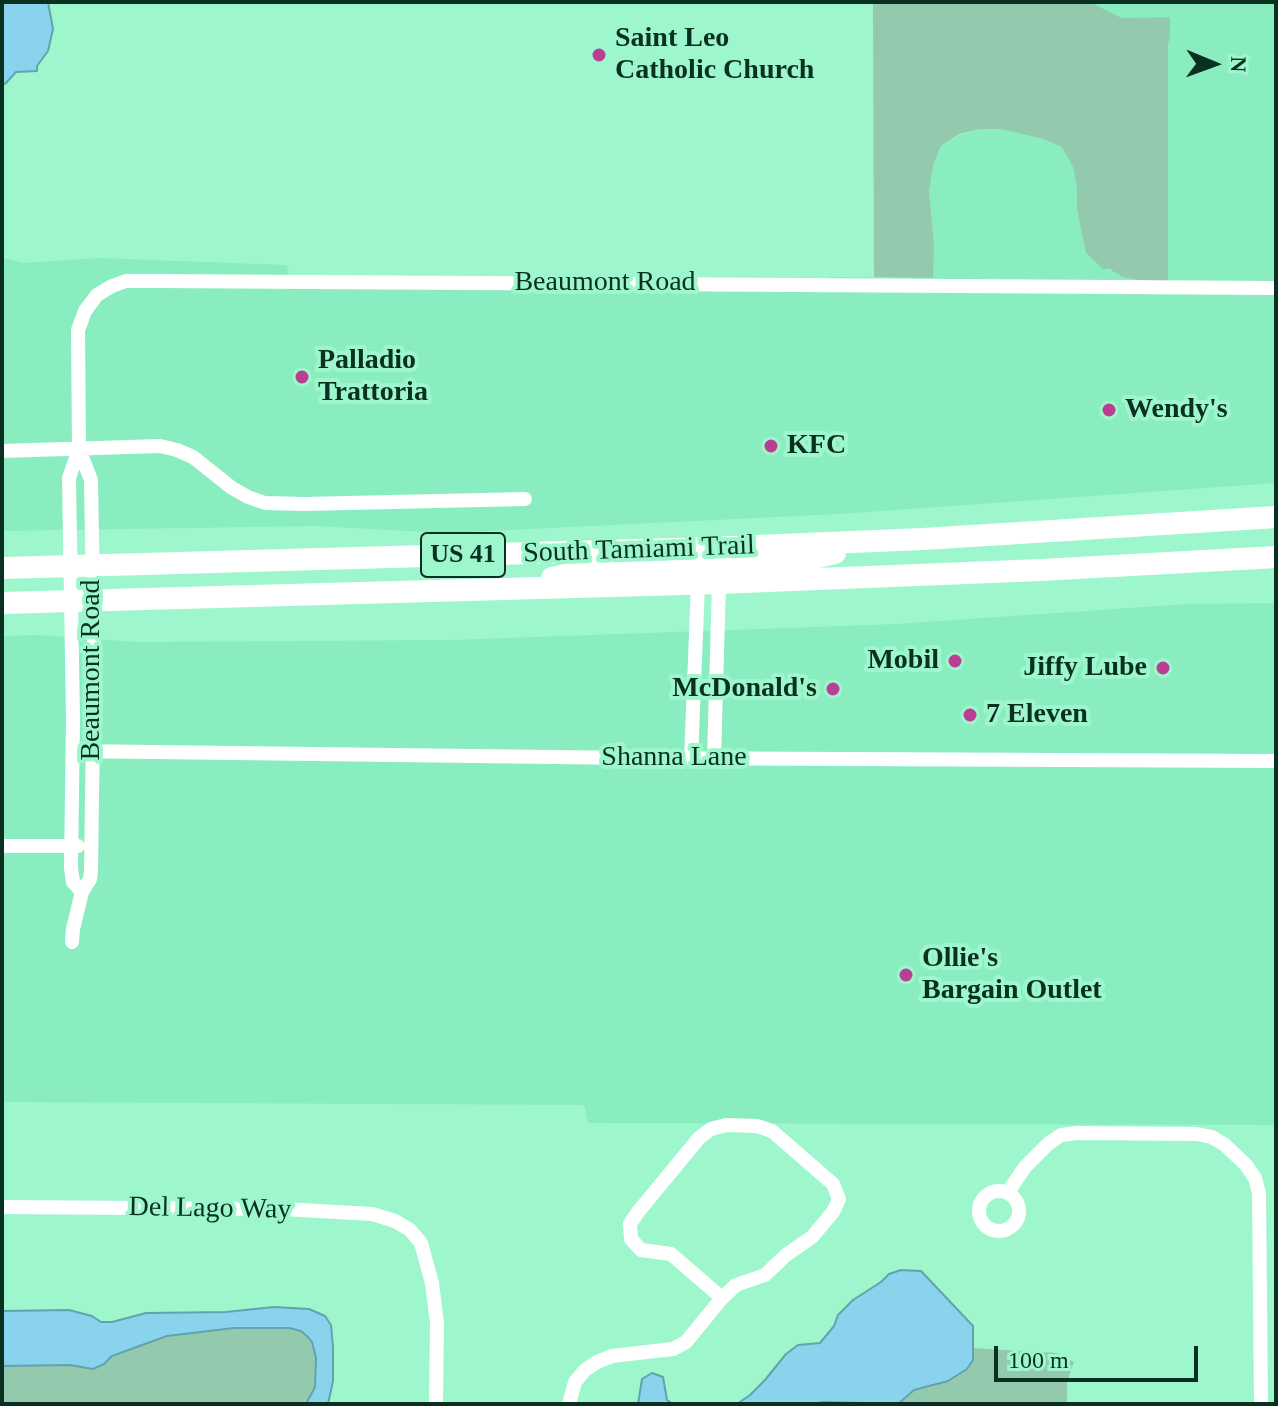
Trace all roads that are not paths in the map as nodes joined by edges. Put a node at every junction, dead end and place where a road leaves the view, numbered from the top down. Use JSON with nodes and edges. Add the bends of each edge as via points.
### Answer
{"nodes":[{"id":1,"x":1276,"y":288,"type":"edge"},
{"id":2,"x":79,"y":449,"type":"junction"},
{"id":3,"x":2,"y":451,"type":"edge"},
{"id":4,"x":525,"y":499,"type":"dead end"},
{"id":5,"x":1276,"y":517,"type":"edge"},
{"id":6,"x":883,"y":541,"type":"junction"},
{"id":7,"x":709,"y":548,"type":"junction"},
{"id":8,"x":1276,"y":557,"type":"edge"},
{"id":9,"x":82,"y":565,"type":"junction"},
{"id":10,"x":2,"y":568,"type":"edge"},
{"id":11,"x":708,"y":583,"type":"junction"},
{"id":12,"x":497,"y":590,"type":"junction"},
{"id":13,"x":82,"y":601,"type":"junction"},
{"id":14,"x":2,"y":603,"type":"edge"},
{"id":15,"x":73,"y":751,"type":"junction"},
{"id":16,"x":92,"y":751,"type":"junction"},
{"id":17,"x":691,"y":759,"type":"junction"},
{"id":18,"x":714,"y":759,"type":"junction"},
{"id":19,"x":1276,"y":761,"type":"edge"},
{"id":20,"x":2,"y":846,"type":"edge"},
{"id":21,"x":71,"y":846,"type":"junction"},
{"id":22,"x":91,"y":846,"type":"junction"},
{"id":23,"x":82,"y":892,"type":"junction"},
{"id":24,"x":72,"y":942,"type":"dead end"},
{"id":25,"x":1008,"y":1192,"type":"dead end"},
{"id":26,"x":2,"y":1207,"type":"edge"},
{"id":27,"x":722,"y":1298,"type":"junction"},
{"id":28,"x":436,"y":1404,"type":"edge"},
{"id":29,"x":569,"y":1404,"type":"edge"},
{"id":30,"x":1261,"y":1404,"type":"edge"}],
"edges":[{"from":1,"to":2,"type":"street","name":"Beaumont Road","via":[[126,281],[97,295],[78,330]]},
{"from":2,"to":3,"type":"street"},
{"from":2,"to":4,"type":"street","via":[[177,450],[232,488],[265,503]]},
{"from":2,"to":9,"type":"street","name":"Beaumont Road","via":[[69,478]]},
{"from":2,"to":9,"type":"street","name":"Beaumont Road","via":[[91,480]]},
{"from":5,"to":6,"type":"main road","name":"South Tamiami Trail","number":"US 41"},
{"from":6,"to":7,"type":"main road","name":"South Tamiami Trail","number":"US 41"},
{"from":6,"to":11,"type":"main road","via":[[805,560],[721,568],[710,573]]},
{"from":7,"to":9,"type":"main road","name":"South Tamiami Trail","number":"US 41"},
{"from":7,"to":12,"type":"main road","via":[[682,567],[583,571]]},
{"from":8,"to":11,"type":"main road","name":"South Tamiami Trail","number":"US 41"},
{"from":9,"to":10,"type":"main road","name":"South Tamiami Trail","number":"US 41"},
{"from":9,"to":13,"type":"street","name":"Beaumont Road"},
{"from":9,"to":13,"type":"street","name":"Beaumont Road"},
{"from":11,"to":12,"type":"main road","name":"South Tamiami Trail","number":"US 41"},
{"from":11,"to":17,"type":"street"},
{"from":11,"to":18,"type":"street"},
{"from":12,"to":13,"type":"main road","name":"South Tamiami Trail","number":"US 41"},
{"from":13,"to":14,"type":"main road","name":"South Tamiami Trail","number":"US 41"},
{"from":13,"to":15,"type":"street","name":"Beaumont Road"},
{"from":13,"to":16,"type":"street","name":"Beaumont Road"},
{"from":15,"to":16,"type":"street","name":"Shanna Lane"},
{"from":15,"to":21,"type":"street","name":"Beaumont Road"},
{"from":16,"to":17,"type":"street","name":"Shanna Lane"},
{"from":16,"to":22,"type":"street","name":"Beaumont Road"},
{"from":17,"to":18,"type":"street","name":"Shanna Lane"},
{"from":18,"to":19,"type":"street","name":"Shanna Lane"},
{"from":20,"to":21,"type":"street"},
{"from":21,"to":22,"type":"street"},
{"from":21,"to":23,"type":"street","name":"Beaumont Road","via":[[73,882]]},
{"from":22,"to":23,"type":"street","name":"Beaumont Road","via":[[90,879]]},
{"from":23,"to":24,"type":"street","name":"Beaumont Road"},
{"from":25,"to":30,"type":"street","via":[[1025,1167],[1061,1135],[1197,1134],[1225,1145],[1246,1165],[1259,1193]]},
{"from":26,"to":28,"type":"street","name":"Del Lago Way","via":[[284,1209],[372,1214],[395,1221],[421,1243],[432,1283]]},
{"from":27,"to":27,"type":"street","via":[[671,1254],[641,1250],[631,1239],[630,1224],[699,1138],[726,1125],[757,1126],[772,1131],[809,1162],[833,1184],[839,1199],[812,1237],[765,1275],[736,1285]]},
{"from":27,"to":29,"type":"street","via":[[686,1342],[673,1349],[612,1356],[585,1370]]}]}
